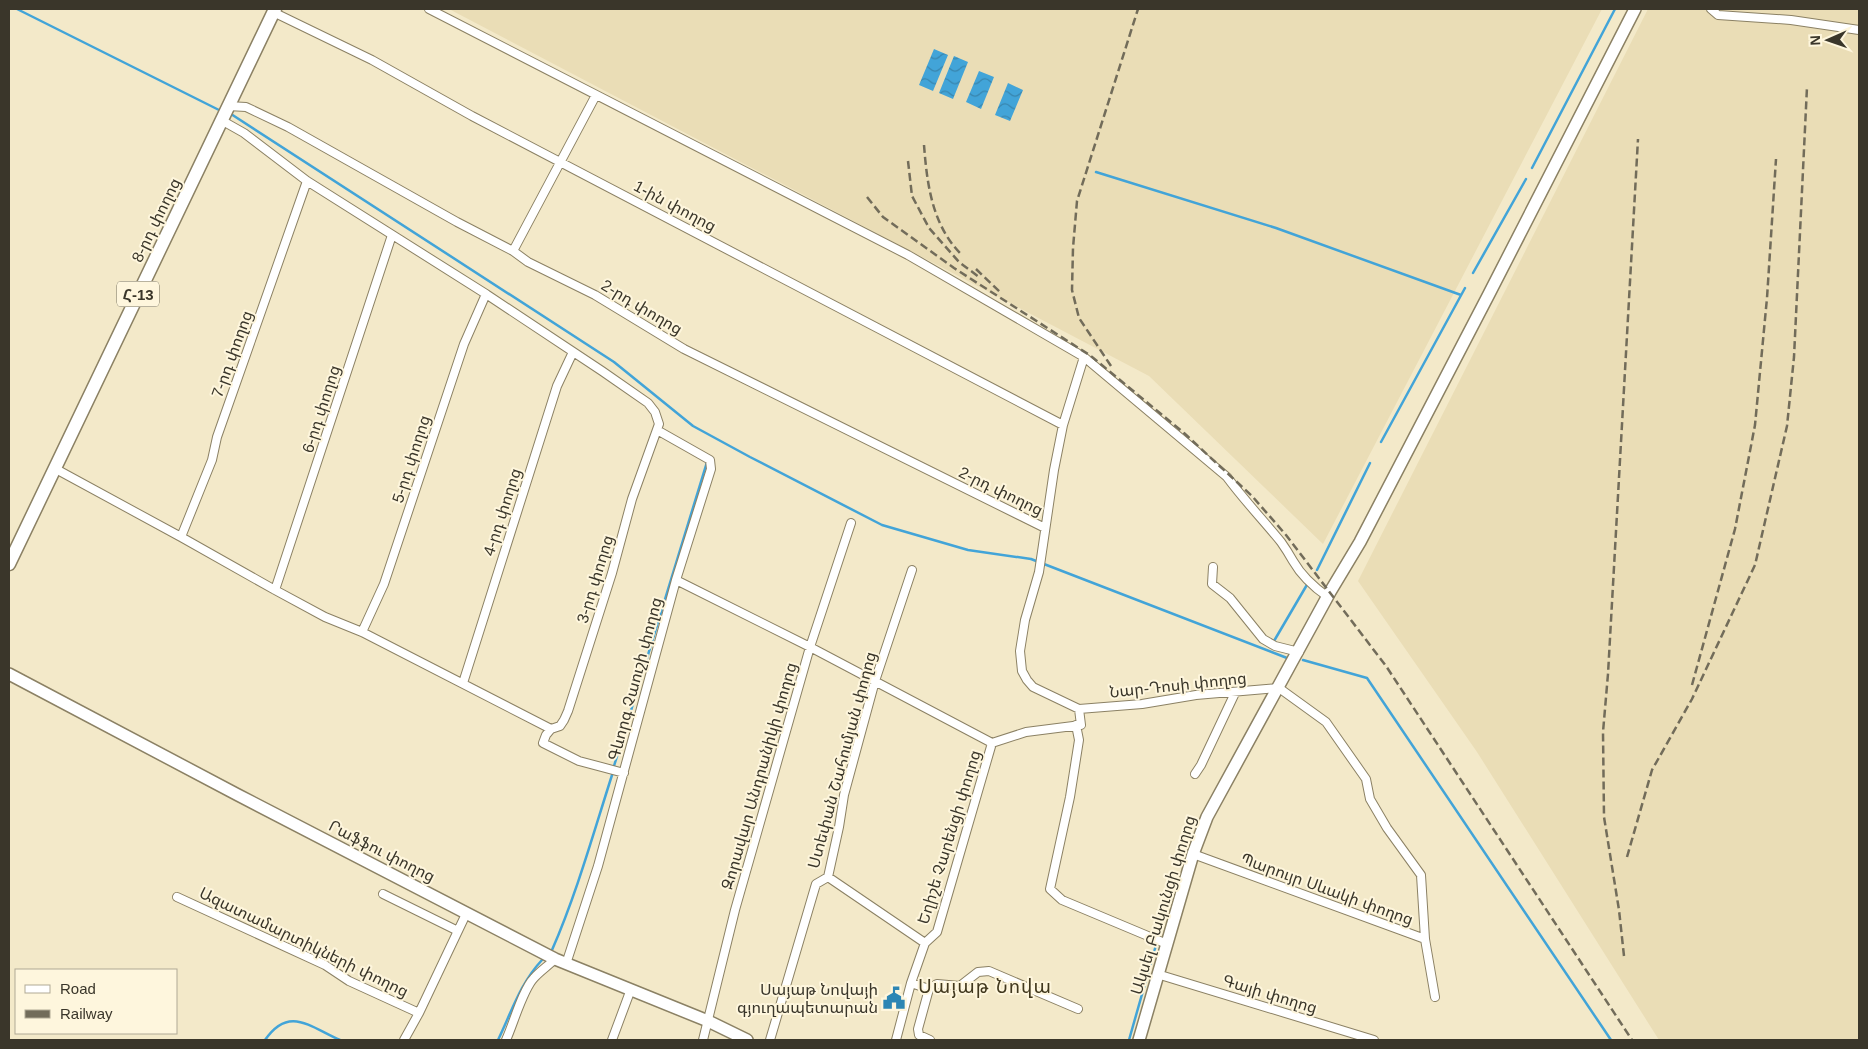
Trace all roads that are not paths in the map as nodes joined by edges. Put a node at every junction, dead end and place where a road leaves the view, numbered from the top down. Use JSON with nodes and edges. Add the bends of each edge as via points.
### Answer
{"nodes":[{"id":1,"x":429,"y":9,"type":"edge"},
{"id":2,"x":1635,"y":9,"type":"edge"},
{"id":3,"x":1711,"y":9,"type":"edge"},
{"id":4,"x":274,"y":10,"type":"edge"},
{"id":5,"x":1859,"y":30,"type":"edge"},
{"id":6,"x":596,"y":95,"type":"junction"},
{"id":7,"x":228,"y":106,"type":"junction"},
{"id":8,"x":221,"y":120,"type":"junction"},
{"id":9,"x":560,"y":161,"type":"junction"},
{"id":10,"x":307,"y":181,"type":"junction"},
{"id":11,"x":392,"y":236,"type":"junction"},
{"id":12,"x":513,"y":251,"type":"junction"},
{"id":13,"x":486,"y":294,"type":"junction"},
{"id":14,"x":573,"y":352,"type":"junction"},
{"id":15,"x":1084,"y":357,"type":"junction"},
{"id":16,"x":1063,"y":424,"type":"junction"},
{"id":17,"x":656,"y":430,"type":"junction"},
{"id":18,"x":54,"y":468,"type":"junction"},
{"id":19,"x":850,"y":523,"type":"dead end"},
{"id":20,"x":1045,"y":528,"type":"junction"},
{"id":21,"x":181,"y":537,"type":"junction"},
{"id":22,"x":9,"y":564,"type":"edge"},
{"id":23,"x":1213,"y":567,"type":"dead end"},
{"id":24,"x":912,"y":570,"type":"dead end"},
{"id":25,"x":676,"y":580,"type":"junction"},
{"id":26,"x":275,"y":590,"type":"junction"},
{"id":27,"x":1328,"y":597,"type":"junction"},
{"id":28,"x":362,"y":632,"type":"junction"},
{"id":29,"x":810,"y":647,"type":"junction"},
{"id":30,"x":1299,"y":652,"type":"junction"},
{"id":31,"x":9,"y":674,"type":"edge"},
{"id":32,"x":875,"y":681,"type":"junction"},
{"id":33,"x":463,"y":683,"type":"junction"},
{"id":34,"x":1279,"y":688,"type":"junction"},
{"id":35,"x":1234,"y":693,"type":"junction"},
{"id":36,"x":1079,"y":709,"type":"junction"},
{"id":37,"x":1076,"y":726,"type":"junction"},
{"id":38,"x":551,"y":729,"type":"junction"},
{"id":39,"x":992,"y":743,"type":"junction"},
{"id":40,"x":624,"y":773,"type":"junction"},
{"id":41,"x":1195,"y":774,"type":"dead end"},
{"id":42,"x":1193,"y":854,"type":"junction"},
{"id":43,"x":828,"y":877,"type":"junction"},
{"id":44,"x":383,"y":894,"type":"dead end"},
{"id":45,"x":177,"y":896,"type":"dead end"},
{"id":46,"x":466,"y":914,"type":"junction"},
{"id":47,"x":458,"y":931,"type":"junction"},
{"id":48,"x":1425,"y":939,"type":"junction"},
{"id":49,"x":925,"y":943,"type":"junction"},
{"id":50,"x":1167,"y":944,"type":"junction"},
{"id":51,"x":560,"y":961,"type":"junction"},
{"id":52,"x":1157,"y":974,"type":"junction"},
{"id":53,"x":911,"y":983,"type":"junction"},
{"id":54,"x":631,"y":989,"type":"junction"},
{"id":55,"x":929,"y":989,"type":"junction"},
{"id":56,"x":1435,"y":997,"type":"dead end"},
{"id":57,"x":1078,"y":1009,"type":"dead end"},
{"id":58,"x":419,"y":1013,"type":"junction"},
{"id":59,"x":708,"y":1021,"type":"junction"},
{"id":60,"x":404,"y":1040,"type":"edge"},
{"id":61,"x":506,"y":1040,"type":"edge"},
{"id":62,"x":612,"y":1040,"type":"edge"},
{"id":63,"x":703,"y":1040,"type":"edge"},
{"id":64,"x":747,"y":1040,"type":"edge"},
{"id":65,"x":770,"y":1040,"type":"edge"},
{"id":66,"x":896,"y":1040,"type":"edge"},
{"id":67,"x":930,"y":1040,"type":"edge"},
{"id":68,"x":1139,"y":1040,"type":"edge"},
{"id":69,"x":1374,"y":1040,"type":"edge"}],
"edges":[{"from":1,"to":6,"type":"street"},
{"from":2,"to":27,"type":"main road","name":"Ակսել Բակունցի փողոց","via":[[1446,378]]},
{"from":3,"to":5,"type":"street","via":[[1718,15],[1791,20]]},
{"from":4,"to":7,"type":"main road","number":"Հ-13"},
{"from":4,"to":9,"type":"street","name":"1-ին փողոց"},
{"from":6,"to":9,"type":"street"},
{"from":6,"to":15,"type":"street","via":[[908,255]]},
{"from":7,"to":8,"type":"main road","number":"Հ-13"},
{"from":7,"to":12,"type":"street","name":"2-րդ փողոց","via":[[246,107],[288,127]]},
{"from":8,"to":10,"type":"street","via":[[244,133]]},
{"from":8,"to":18,"type":"main road","name":"8-րդ փողոց","number":"Հ-13"},
{"from":9,"to":12,"type":"street"},
{"from":9,"to":16,"type":"street","name":"1-ին փողոց"},
{"from":10,"to":11,"type":"street"},
{"from":10,"to":21,"type":"street","name":"7-րդ փողոց","via":[[217,437],[212,460]]},
{"from":11,"to":13,"type":"street"},
{"from":11,"to":26,"type":"street","name":"6-րդ փողոց"},
{"from":12,"to":20,"type":"street","name":"2-րդ փողոց","via":[[528,262],[595,295],[684,349]]},
{"from":13,"to":14,"type":"street"},
{"from":13,"to":28,"type":"street","name":"5-րդ փողոց","via":[[464,344],[384,584]]},
{"from":14,"to":17,"type":"street","via":[[648,403],[659,424]]},
{"from":14,"to":33,"type":"street","name":"4-րդ փողոց","via":[[557,386],[516,509]]},
{"from":15,"to":16,"type":"street"},
{"from":15,"to":27,"type":"street","via":[[1227,477],[1291,555],[1293,562]]},
{"from":16,"to":20,"type":"street"},
{"from":17,"to":25,"type":"street","name":"Գևորգ Չաուշի փողոց","via":[[710,460],[711,469]]},
{"from":17,"to":38,"type":"street","name":"3-րդ փողոց","via":[[632,498],[568,711],[560,726]]},
{"from":18,"to":21,"type":"street"},
{"from":18,"to":22,"type":"main road","number":"Հ-13"},
{"from":19,"to":29,"type":"street","name":"Զորավար Անդրանիկի փողոց"},
{"from":20,"to":36,"type":"street","via":[[1039,572],[1020,651],[1022,671],[1033,687]]},
{"from":21,"to":26,"type":"street"},
{"from":23,"to":30,"type":"street","via":[[1212,584],[1230,598],[1263,639],[1275,646]]},
{"from":24,"to":32,"type":"street","name":"Ստեփան Շահումյան փողոց"},
{"from":25,"to":29,"type":"street"},
{"from":25,"to":40,"type":"street","name":"Գևորգ Չաուշի փողոց"},
{"from":26,"to":28,"type":"street"},
{"from":27,"to":30,"type":"main road","name":"Ակսել Բակունցի փողոց"},
{"from":28,"to":33,"type":"street"},
{"from":29,"to":32,"type":"street"},
{"from":29,"to":59,"type":"street","name":"Զորավար Անդրանիկի փողոց","via":[[735,910]]},
{"from":30,"to":34,"type":"main road","name":"Ակսել Բակունցի փողոց"},
{"from":31,"to":46,"type":"main road","name":"Րաֆֆու փողոց"},
{"from":32,"to":39,"type":"street"},
{"from":32,"to":43,"type":"street","name":"Ստեփան Շահումյան փողոց","via":[[844,795]]},
{"from":33,"to":38,"type":"street"},
{"from":34,"to":35,"type":"street","name":"Նար-Դոսի փողոց"},
{"from":34,"to":42,"type":"main road","name":"Ակսել Բակունցի փողոց","via":[[1207,817]]},
{"from":34,"to":48,"type":"street","via":[[1326,722],[1366,779],[1370,799],[1421,875]]},
{"from":35,"to":36,"type":"street","name":"Նար-Դոսի փողոց"},
{"from":35,"to":41,"type":"street"},
{"from":36,"to":37,"type":"street","via":[[1081,725]]},
{"from":37,"to":39,"type":"street","name":"Եղիշե Չարենցի փողոց","via":[[1026,732]]},
{"from":37,"to":50,"type":"street","via":[[1079,740],[1070,797],[1050,889],[1062,900]]},
{"from":38,"to":40,"type":"street","via":[[543,743],[579,761]]},
{"from":39,"to":49,"type":"street","name":"Եղիշե Չարենցի փողոց","via":[[937,932]]},
{"from":40,"to":51,"type":"street","name":"Գևորգ Չաուշի փողոց","via":[[598,866]]},
{"from":42,"to":48,"type":"street","name":"Պարույր Սևակի փողոց"},
{"from":42,"to":50,"type":"main road","name":"Ակսել Բակունցի փողոց"},
{"from":43,"to":49,"type":"street"},
{"from":43,"to":65,"type":"street","name":"Ստեփան Շահումյան փողոց","via":[[816,884]]},
{"from":44,"to":47,"type":"street"},
{"from":45,"to":58,"type":"street","name":"Ազատամարտիկների փողոց","via":[[326,965],[350,981]]},
{"from":46,"to":47,"type":"street"},
{"from":46,"to":51,"type":"main road","name":"Րաֆֆու փողոց"},
{"from":47,"to":58,"type":"street"},
{"from":48,"to":56,"type":"street","name":"Պարույր Սևակի փողոց"},
{"from":49,"to":53,"type":"street","name":"Եղիշե Չարենցի փողոց"},
{"from":50,"to":52,"type":"main road","name":"Ակսել Բակունցի փողոց"},
{"from":51,"to":54,"type":"main road","name":"Րաֆֆու փողոց"},
{"from":51,"to":61,"type":"street","via":[[533,978]]},
{"from":52,"to":68,"type":"main road","name":"Ակսել Բակունցի փողոց"},
{"from":52,"to":69,"type":"street","name":"Գայի փողոց"},
{"from":53,"to":55,"type":"street"},
{"from":53,"to":66,"type":"street","name":"Եղիշե Չարենցի փողոց"},
{"from":54,"to":59,"type":"main road","name":"Րաֆֆու փողոց"},
{"from":54,"to":62,"type":"street"},
{"from":55,"to":57,"type":"street","via":[[937,984],[960,986],[978,972],[989,971]]},
{"from":55,"to":67,"type":"street","via":[[918,1029],[919,1035]]},
{"from":58,"to":60,"type":"street"},
{"from":59,"to":63,"type":"street","name":"Զորավար Անդրանիկի փողոց"},
{"from":59,"to":64,"type":"main road","name":"Րաֆֆու փողոց"}]}
